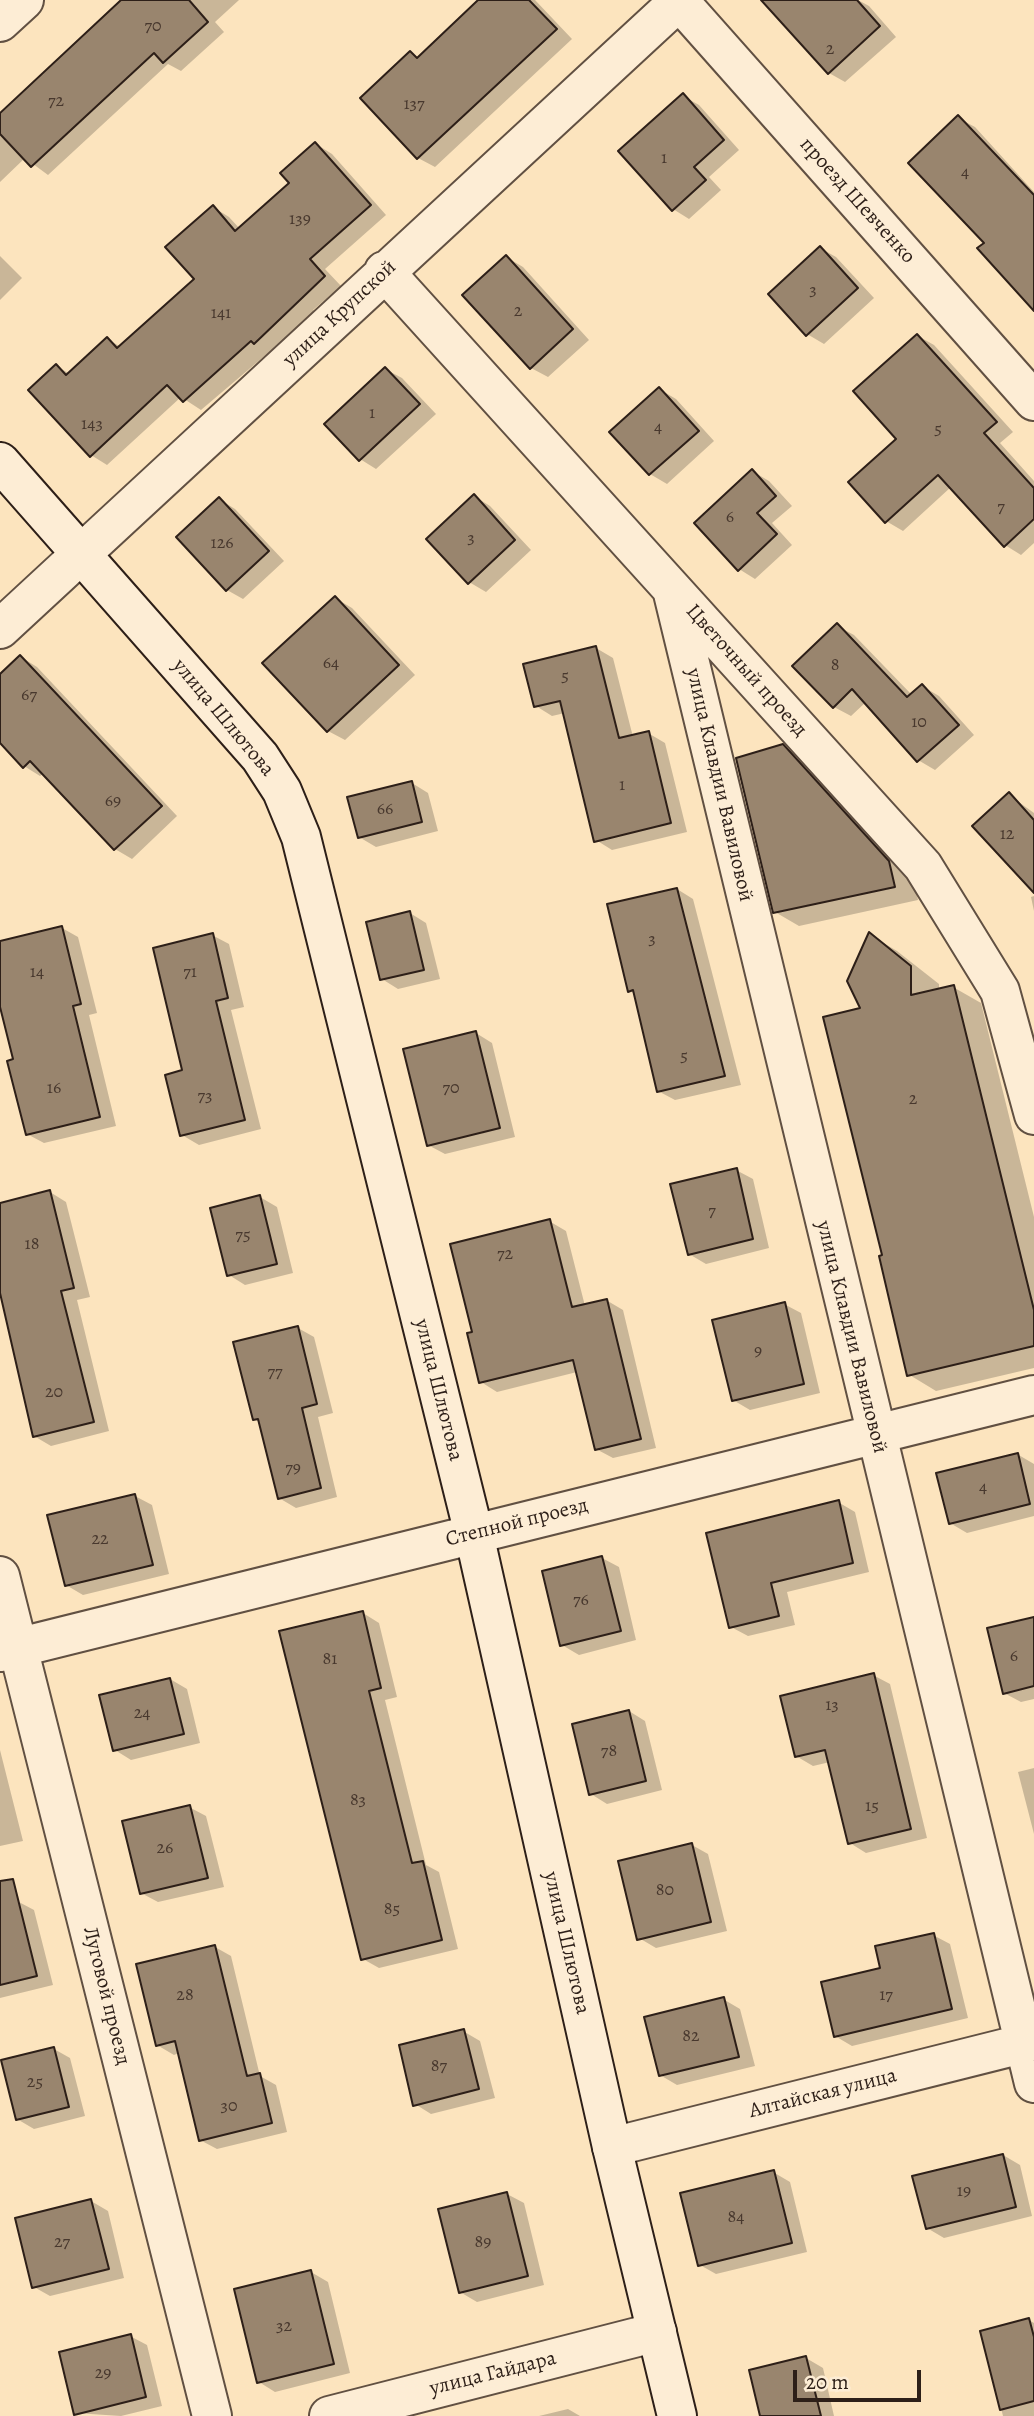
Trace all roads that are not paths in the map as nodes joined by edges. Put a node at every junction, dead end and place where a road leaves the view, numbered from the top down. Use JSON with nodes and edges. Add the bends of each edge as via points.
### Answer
{"nodes":[{"id":1,"x":24,"y":0,"type":"edge"},
{"id":2,"x":680,"y":1,"type":"edge"},
{"id":3,"x":0,"y":22,"type":"edge"},
{"id":4,"x":384,"y":271,"type":"junction"},
{"id":5,"x":1034,"y":401,"type":"edge"},
{"id":6,"x":0,"y":462,"type":"edge"},
{"id":7,"x":83,"y":555,"type":"junction"},
{"id":8,"x":672,"y":589,"type":"junction"},
{"id":9,"x":0,"y":629,"type":"edge"},
{"id":10,"x":1034,"y":1115,"type":"edge"},
{"id":11,"x":1034,"y":1395,"type":"edge"},
{"id":12,"x":875,"y":1434,"type":"junction"},
{"id":13,"x":474,"y":1534,"type":"junction"},
{"id":14,"x":0,"y":1576,"type":"edge"},
{"id":15,"x":9,"y":1650,"type":"edge"},
{"id":16,"x":1029,"y":2042,"type":"edge"},
{"id":17,"x":1034,"y":2083,"type":"edge"},
{"id":18,"x":612,"y":2147,"type":"junction"},
{"id":19,"x":657,"y":2332,"type":"junction"},
{"id":20,"x":212,"y":2416,"type":"edge"},
{"id":21,"x":329,"y":2416,"type":"edge"},
{"id":22,"x":677,"y":2416,"type":"edge"}],
"edges":[{"from":1,"to":3,"type":"street"},
{"from":2,"to":4,"type":"street","name":"улица Крупской"},
{"from":2,"to":5,"type":"street","name":"проезд Шевченко"},
{"from":4,"to":7,"type":"street","name":"улица Крупской"},
{"from":4,"to":8,"type":"street","name":"Цветочный проезд"},
{"from":6,"to":7,"type":"street","name":"улица Шлютова"},
{"from":7,"to":9,"type":"street","name":"улица Крупской"},
{"from":7,"to":13,"type":"street","name":"улица Шлютова","via":[[260,757],[282,791],[301,837]]},
{"from":8,"to":10,"type":"street","name":"Цветочный проезд","via":[[923,866],[1000,991]]},
{"from":8,"to":12,"type":"street","name":"улица Клавдии Вавиловой"},
{"from":11,"to":12,"type":"street","name":"Степной проезд"},
{"from":12,"to":13,"type":"street","name":"Степной проезд"},
{"from":12,"to":16,"type":"street","name":"улица Клавдии Вавиловой"},
{"from":13,"to":15,"type":"street","name":"Степной проезд"},
{"from":13,"to":18,"type":"street","name":"улица Шлютова"},
{"from":14,"to":15,"type":"street","name":"Луговой проезд"},
{"from":15,"to":20,"type":"street","name":"Луговой проезд"},
{"from":16,"to":17,"type":"street","name":"улица Клавдии Вавиловой"},
{"from":16,"to":18,"type":"street","name":"Алтайская улица"},
{"from":18,"to":19,"type":"street","name":"улица Шлютова"},
{"from":19,"to":21,"type":"street","name":"улица Гайдара"},
{"from":19,"to":22,"type":"street","name":"улица Шлютова"}]}
